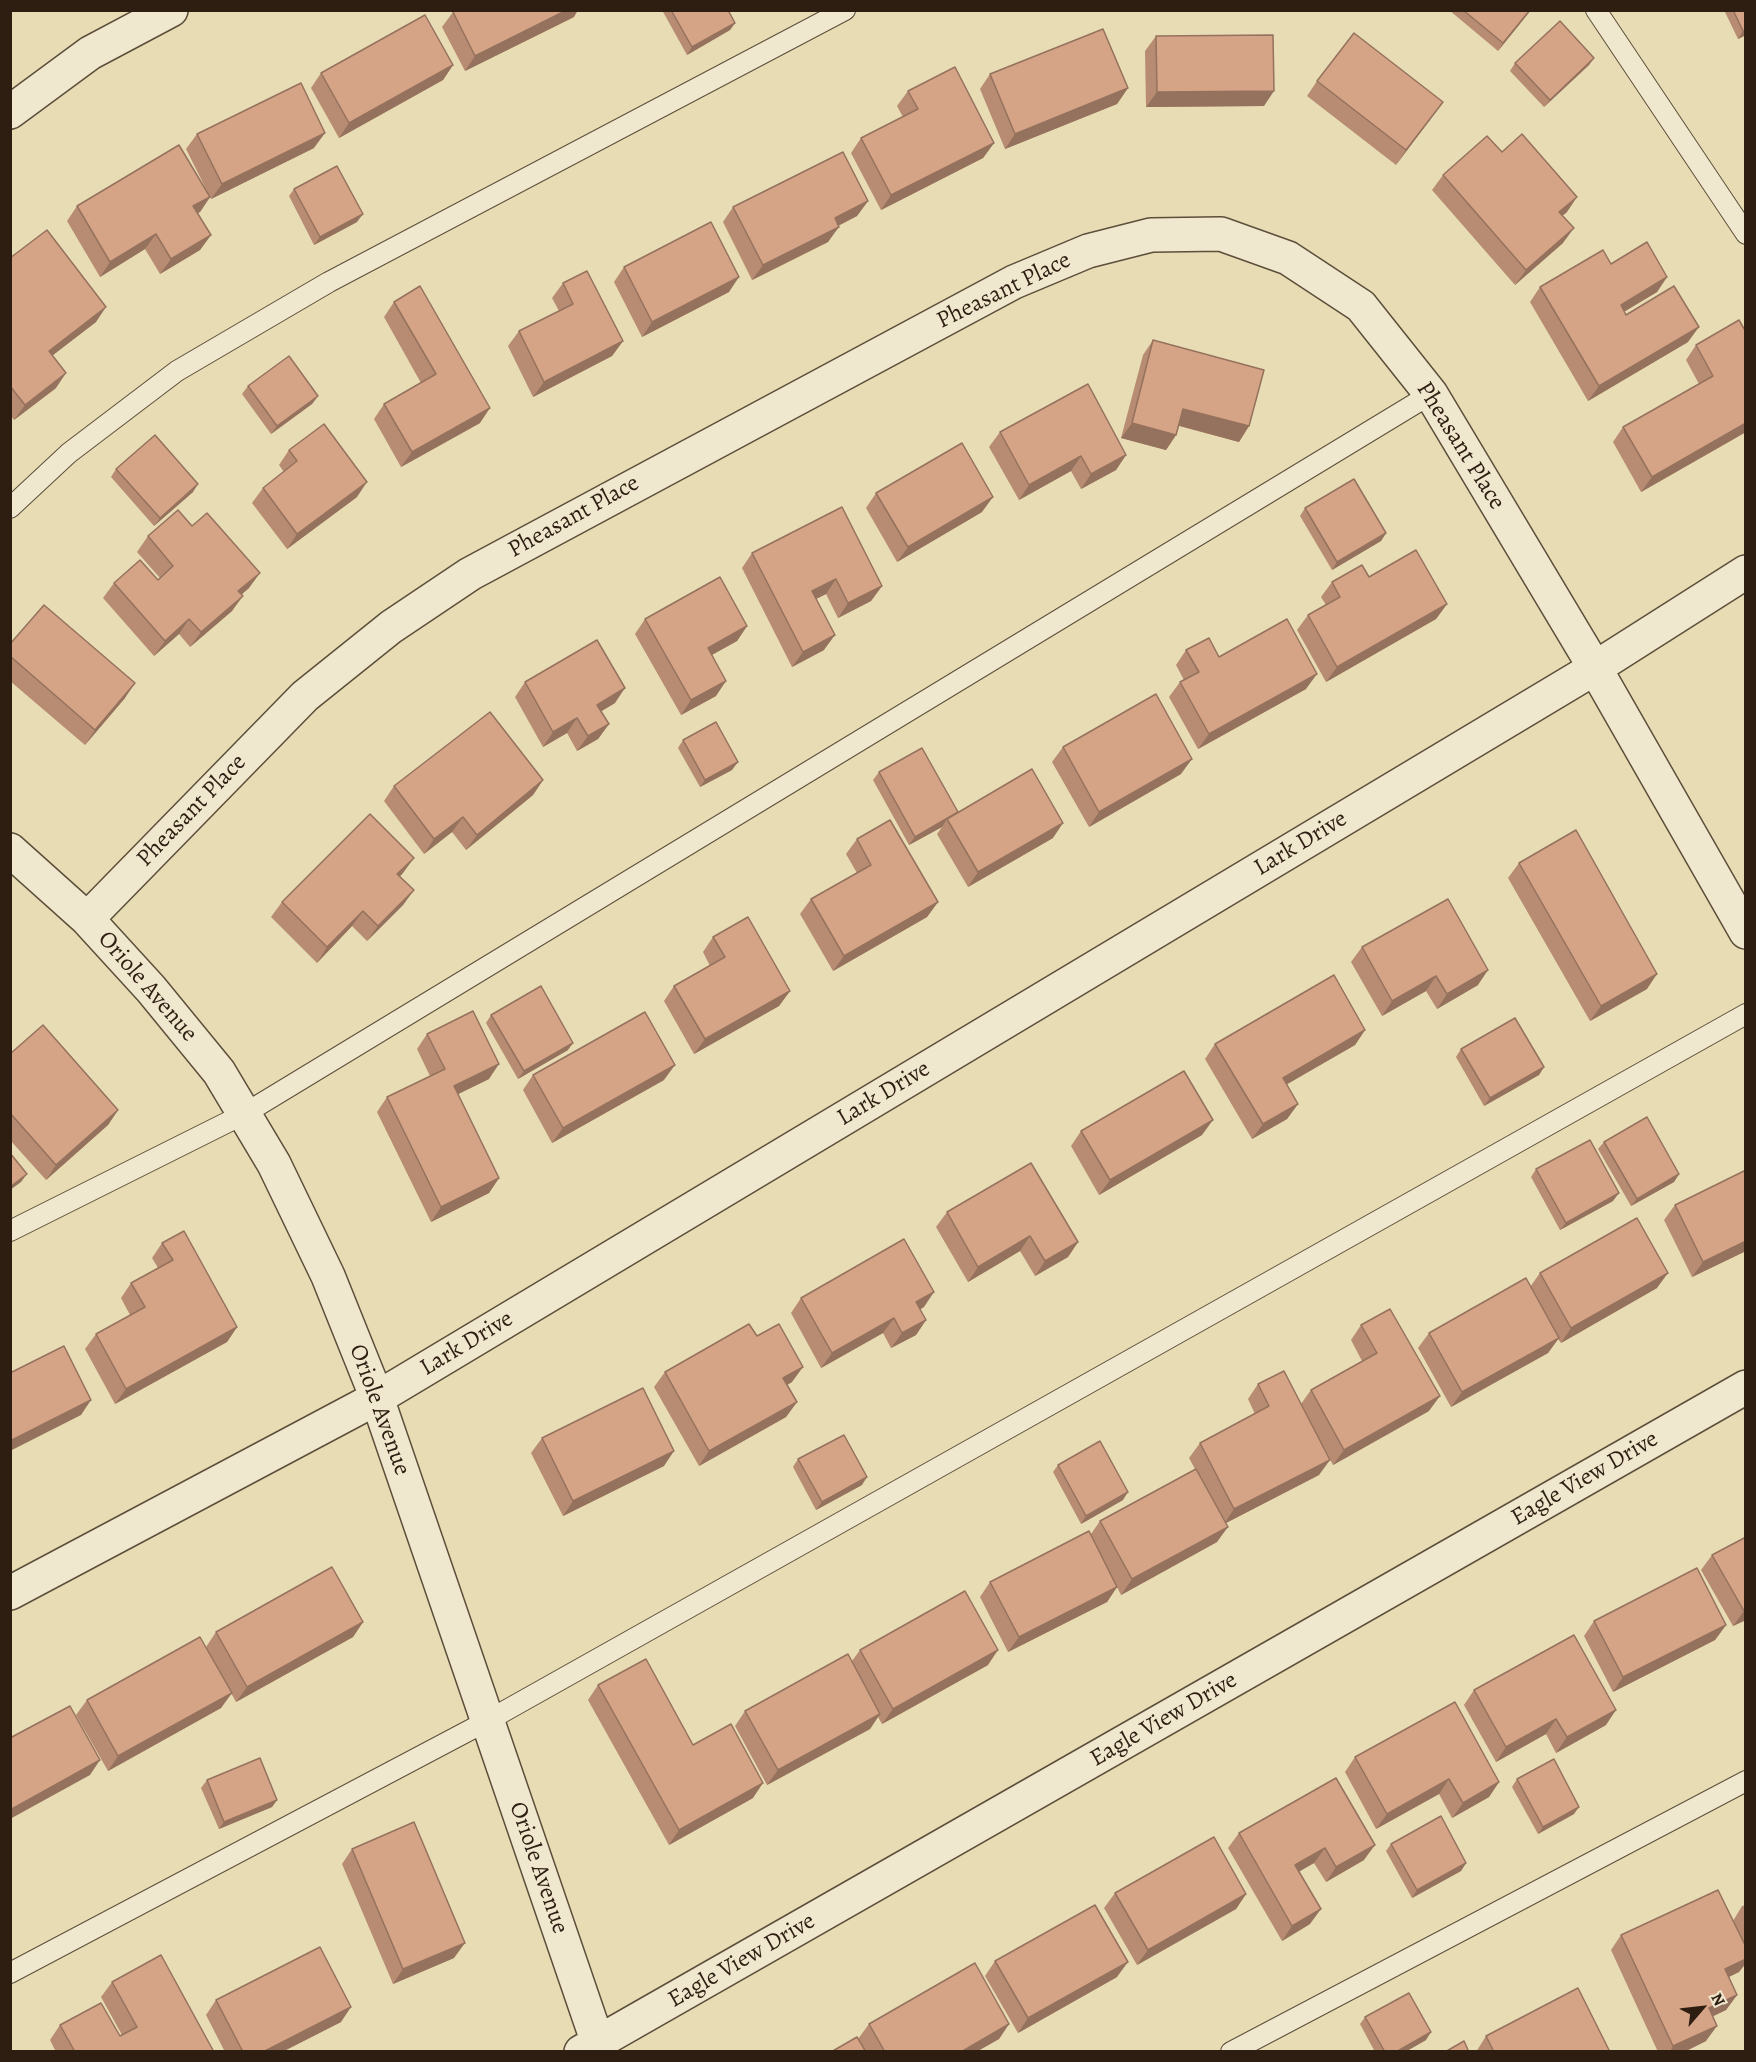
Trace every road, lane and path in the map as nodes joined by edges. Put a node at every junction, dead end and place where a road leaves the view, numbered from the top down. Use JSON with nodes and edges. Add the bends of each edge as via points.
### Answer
{"nodes":[{"id":1,"x":171,"y":10,"type":"edge"},
{"id":2,"x":845,"y":10,"type":"edge"},
{"id":3,"x":1596,"y":10,"type":"edge"},
{"id":4,"x":10,"y":112,"type":"edge"},
{"id":5,"x":1746,"y":234,"type":"edge"},
{"id":6,"x":1431,"y":394,"type":"junction"},
{"id":7,"x":10,"y":508,"type":"edge"},
{"id":8,"x":1746,"y":572,"type":"edge"},
{"id":9,"x":1595,"y":668,"type":"junction"},
{"id":10,"x":10,"y":850,"type":"edge"},
{"id":11,"x":87,"y":919,"type":"junction"},
{"id":12,"x":1746,"y":932,"type":"edge"},
{"id":13,"x":1746,"y":1014,"type":"edge"},
{"id":14,"x":244,"y":1114,"type":"junction"},
{"id":15,"x":10,"y":1231,"type":"edge"},
{"id":16,"x":1746,"y":1387,"type":"edge"},
{"id":17,"x":377,"y":1398,"type":"junction"},
{"id":18,"x":10,"y":1593,"type":"edge"},
{"id":19,"x":487,"y":1721,"type":"junction"},
{"id":20,"x":1746,"y":1781,"type":"edge"},
{"id":21,"x":10,"y":1973,"type":"edge"},
{"id":22,"x":594,"y":2049,"type":"edge"},
{"id":23,"x":1231,"y":2052,"type":"edge"}],
"edges":[{"from":1,"to":4,"type":"street","via":[[90,53]]},
{"from":2,"to":7,"type":"lane","via":[[329,282],[177,371],[69,453]]},
{"from":3,"to":5,"type":"lane"},
{"from":6,"to":9,"type":"street","name":"Pheasant Place"},
{"from":6,"to":11,"type":"street","name":"Pheasant Place","via":[[1361,306],[1288,258],[1221,234],[1151,235],[1088,251],[1014,282],[470,574],[391,627],[305,696]]},
{"from":6,"to":14,"type":"lane"},
{"from":8,"to":9,"type":"street","name":"Lark Drive"},
{"from":9,"to":12,"type":"street","name":"Pheasant Place"},
{"from":9,"to":17,"type":"street","name":"Lark Drive"},
{"from":10,"to":11,"type":"street","name":"Oriole Avenue"},
{"from":11,"to":14,"type":"street","name":"Oriole Avenue","via":[[219,1072]]},
{"from":13,"to":19,"type":"lane"},
{"from":14,"to":15,"type":"lane"},
{"from":14,"to":17,"type":"street","name":"Oriole Avenue","via":[[274,1164],[328,1276]]},
{"from":16,"to":22,"type":"street","name":"Eagle View Drive"},
{"from":17,"to":18,"type":"street","name":"Lark Drive"},
{"from":17,"to":19,"type":"street","name":"Oriole Avenue"},
{"from":19,"to":21,"type":"lane"},
{"from":19,"to":22,"type":"street","name":"Oriole Avenue"},
{"from":20,"to":23,"type":"lane"}]}
